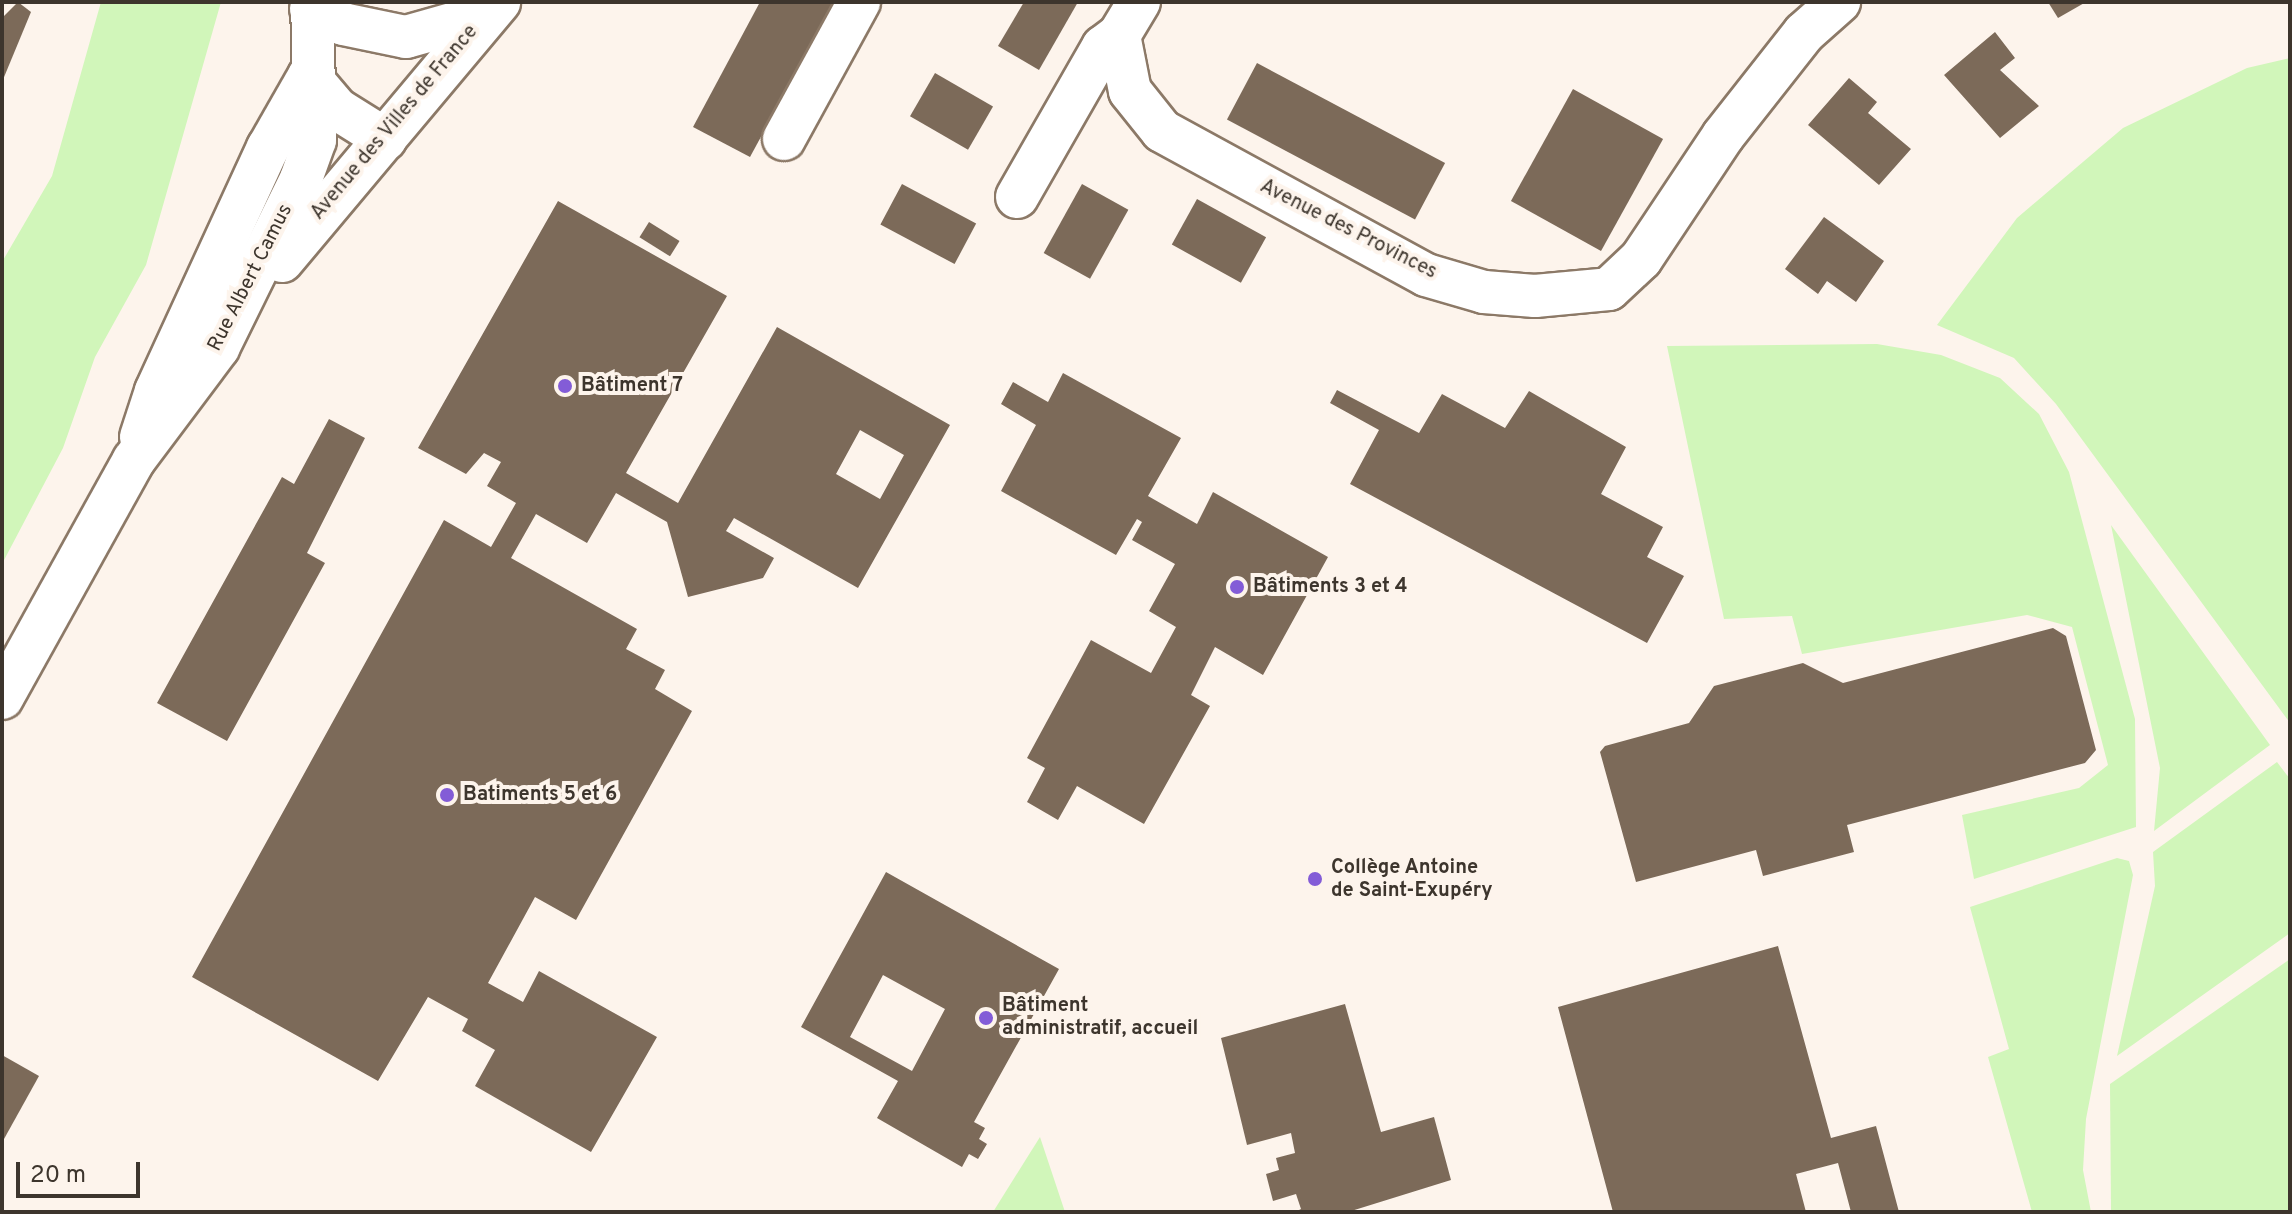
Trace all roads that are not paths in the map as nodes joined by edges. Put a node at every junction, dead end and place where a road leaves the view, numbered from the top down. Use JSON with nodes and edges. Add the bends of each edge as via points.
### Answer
{"nodes":[{"id":1,"x":859,"y":2,"type":"edge"},
{"id":2,"x":1839,"y":2,"type":"edge"},
{"id":3,"x":312,"y":5,"type":"edge"},
{"id":4,"x":492,"y":8,"type":"edge"},
{"id":5,"x":1129,"y":18,"type":"edge"},
{"id":6,"x":309,"y":76,"type":"junction"},
{"id":7,"x":385,"y":139,"type":"junction"},
{"id":8,"x":784,"y":139,"type":"dead end"},
{"id":9,"x":1017,"y":197,"type":"dead end"},
{"id":10,"x":218,"y":348,"type":"junction"},
{"id":11,"x":134,"y":460,"type":"junction"},
{"id":12,"x":2,"y":698,"type":"edge"}],
"edges":[{"from":1,"to":8,"type":"street"},
{"from":2,"to":5,"type":"street","name":"Avenue des Provinces","via":[[1804,33],[1723,136],[1641,259],[1609,289],[1535,296],[1484,292],[1426,275],[1162,131],[1130,91]]},
{"from":3,"to":4,"type":"street","name":"Avenue des Villes de France","via":[[343,24],[406,37]]},
{"from":3,"to":6,"type":"street","name":"Rue Albert Camus"},
{"from":4,"to":7,"type":"street","name":"Avenue des Villes de France"},
{"from":5,"to":9,"type":"street","via":[[1103,47]]},
{"from":6,"to":7,"type":"street","via":[[337,109]]},
{"from":6,"to":10,"type":"street","name":"Rue Albert Camus","via":[[315,140]]},
{"from":6,"to":11,"type":"street","name":"Rue Albert Camus","via":[[268,148],[156,391]]},
{"from":7,"to":10,"type":"street","name":"Avenue des Villes de France","via":[[305,230]]},
{"from":10,"to":11,"type":"street","name":"Rue Albert Camus"},
{"from":11,"to":12,"type":"street","name":"Rue Albert Camus"}]}
